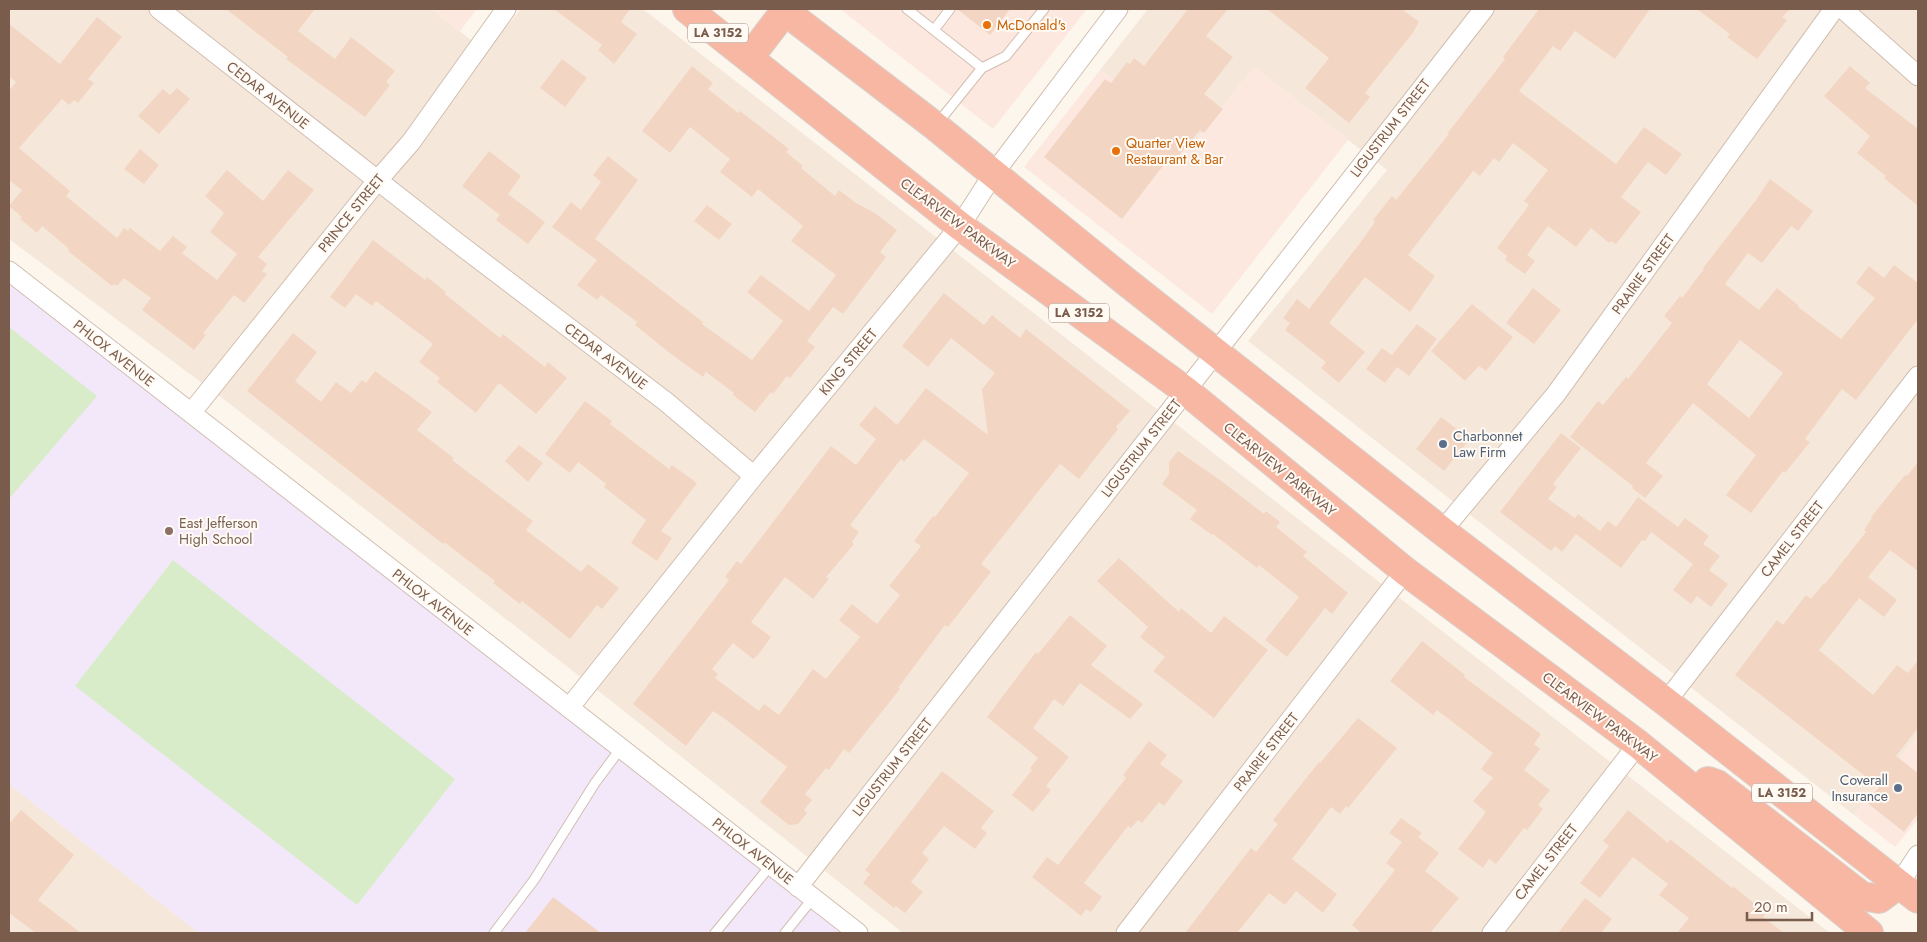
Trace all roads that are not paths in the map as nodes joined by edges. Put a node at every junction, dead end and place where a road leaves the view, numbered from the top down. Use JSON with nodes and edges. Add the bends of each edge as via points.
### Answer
{"nodes":[{"id":1,"x":159,"y":9,"type":"edge"},
{"id":2,"x":506,"y":9,"type":"edge"},
{"id":3,"x":687,"y":9,"type":"edge"},
{"id":4,"x":784,"y":9,"type":"edge"},
{"id":5,"x":908,"y":9,"type":"edge"},
{"id":6,"x":950,"y":9,"type":"edge"},
{"id":7,"x":1044,"y":9,"type":"edge"},
{"id":8,"x":1118,"y":9,"type":"edge"},
{"id":9,"x":1484,"y":9,"type":"edge"},
{"id":10,"x":1834,"y":9,"type":"edge"},
{"id":11,"x":1843,"y":9,"type":"edge"},
{"id":12,"x":934,"y":30,"type":"junction"},
{"id":13,"x":749,"y":58,"type":"junction"},
{"id":14,"x":982,"y":68,"type":"junction"},
{"id":15,"x":1918,"y":76,"type":"edge"},
{"id":16,"x":935,"y":126,"type":"junction"},
{"id":17,"x":994,"y":173,"type":"junction"},
{"id":18,"x":377,"y":181,"type":"junction"},
{"id":19,"x":960,"y":226,"type":"junction"},
{"id":20,"x":9,"y":271,"type":"edge"},
{"id":21,"x":1214,"y":351,"type":"junction"},
{"id":22,"x":1918,"y":376,"type":"edge"},
{"id":23,"x":1186,"y":391,"type":"junction"},
{"id":24,"x":191,"y":413,"type":"junction"},
{"id":25,"x":754,"y":476,"type":"junction"},
{"id":26,"x":1442,"y":531,"type":"junction"},
{"id":27,"x":1406,"y":571,"type":"junction"},
{"id":28,"x":1666,"y":702,"type":"junction"},
{"id":29,"x":569,"y":708,"type":"junction"},
{"id":30,"x":1638,"y":744,"type":"junction"},
{"id":31,"x":621,"y":748,"type":"junction"},
{"id":32,"x":1672,"y":771,"type":"junction"},
{"id":33,"x":1918,"y":855,"type":"edge"},
{"id":34,"x":771,"y":865,"type":"junction"},
{"id":35,"x":798,"y":886,"type":"junction"},
{"id":36,"x":1908,"y":891,"type":"edge"},
{"id":37,"x":813,"y":898,"type":"junction"},
{"id":38,"x":1860,"y":930,"type":"edge"},
{"id":39,"x":494,"y":933,"type":"edge"},
{"id":40,"x":715,"y":933,"type":"edge"},
{"id":41,"x":785,"y":933,"type":"edge"},
{"id":42,"x":858,"y":933,"type":"edge"},
{"id":43,"x":1126,"y":933,"type":"edge"},
{"id":44,"x":1492,"y":933,"type":"edge"}],
"edges":[{"from":1,"to":18,"type":"street","name":"CEDAR AVENUE"},
{"from":2,"to":18,"type":"street","name":"PRINCE STREET","via":[[411,142]]},
{"from":3,"to":13,"type":"highway","name":"CLEARVIEW PARKWAY","number":"LA 3152"},
{"from":4,"to":13,"type":"highway"},
{"from":4,"to":16,"type":"highway","number":"LA 3152"},
{"from":5,"to":12,"type":"lane"},
{"from":6,"to":12,"type":"lane"},
{"from":7,"to":14,"type":"lane","via":[[1006,56]]},
{"from":8,"to":17,"type":"street","name":"KING STREET"},
{"from":9,"to":21,"type":"street","name":"LIGUSTRUM STREET"},
{"from":10,"to":26,"type":"street","name":"PRAIRIE STREET","via":[[1556,394]]},
{"from":11,"to":15,"type":"street"},
{"from":12,"to":14,"type":"lane"},
{"from":13,"to":19,"type":"highway","name":"CLEARVIEW PARKWAY","number":"LA 3152"},
{"from":14,"to":16,"type":"lane"},
{"from":16,"to":17,"type":"highway","number":"LA 3152"},
{"from":17,"to":19,"type":"street","name":"KING STREET"},
{"from":17,"to":21,"type":"highway","number":"LA 3152"},
{"from":18,"to":24,"type":"street","name":"PRINCE STREET"},
{"from":18,"to":25,"type":"street","name":"CEDAR AVENUE","via":[[665,401]]},
{"from":19,"to":23,"type":"highway","name":"CLEARVIEW PARKWAY","number":"LA 3152"},
{"from":19,"to":25,"type":"street","name":"KING STREET"},
{"from":20,"to":24,"type":"street","name":"PHLOX AVENUE"},
{"from":21,"to":23,"type":"street","name":"LIGUSTRUM STREET"},
{"from":21,"to":26,"type":"highway","number":"LA 3152"},
{"from":22,"to":28,"type":"street","name":"CAMEL STREET"},
{"from":23,"to":27,"type":"highway","name":"CLEARVIEW PARKWAY","number":"LA 3152"},
{"from":23,"to":35,"type":"street","name":"LIGUSTRUM STREET"},
{"from":24,"to":29,"type":"street","name":"PHLOX AVENUE"},
{"from":25,"to":29,"type":"street","name":"KING STREET"},
{"from":26,"to":28,"type":"highway","number":"LA 3152"},
{"from":27,"to":30,"type":"highway","name":"CLEARVIEW PARKWAY","number":"LA 3152"},
{"from":27,"to":43,"type":"street","name":"PRAIRIE STREET"},
{"from":28,"to":36,"type":"highway","number":"LA 3152"},
{"from":29,"to":31,"type":"street","name":"PHLOX AVENUE"},
{"from":30,"to":32,"type":"highway","name":"CLEARVIEW PARKWAY","number":"LA 3152"},
{"from":30,"to":44,"type":"street","name":"CAMEL STREET"},
{"from":31,"to":34,"type":"street","name":"PHLOX AVENUE"},
{"from":31,"to":39,"type":"lane","via":[[534,880]]},
{"from":32,"to":36,"type":"highway","via":[[1716,784],[1862,896],[1879,899]]},
{"from":32,"to":38,"type":"highway","name":"CLEARVIEW PARKWAY","number":"LA 3152"},
{"from":33,"to":36,"type":"street"},
{"from":34,"to":35,"type":"street","name":"PHLOX AVENUE"},
{"from":34,"to":40,"type":"lane"},
{"from":35,"to":37,"type":"street","name":"PHLOX AVENUE"},
{"from":37,"to":41,"type":"lane"},
{"from":37,"to":42,"type":"street","name":"PHLOX AVENUE"}]}
